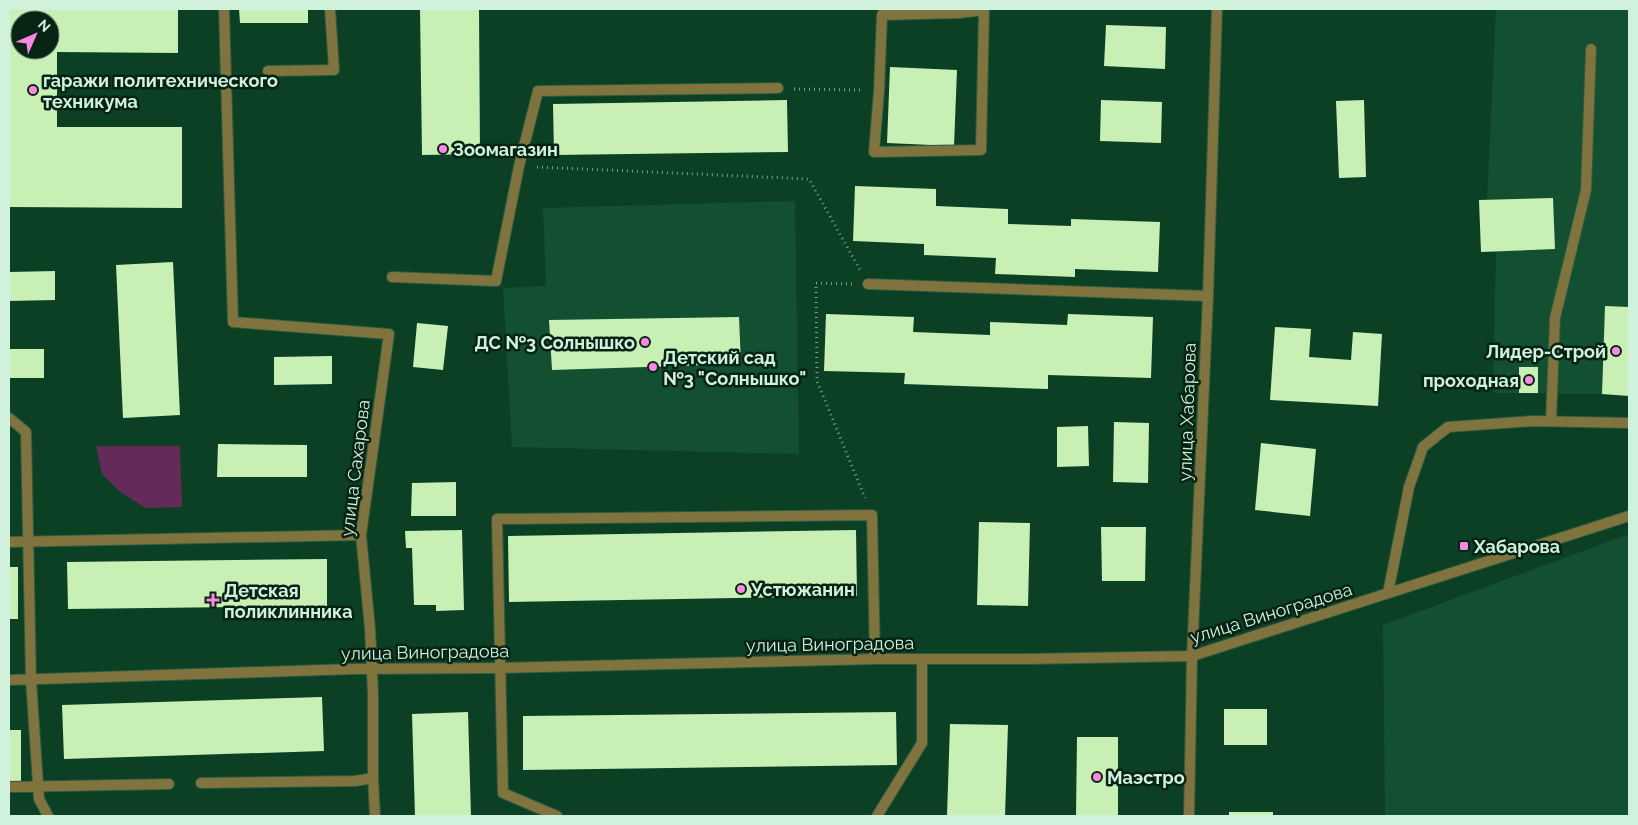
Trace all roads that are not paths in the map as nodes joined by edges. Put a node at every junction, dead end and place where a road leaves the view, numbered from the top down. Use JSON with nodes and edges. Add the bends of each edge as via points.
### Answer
{"nodes":[{"id":1,"x":224,"y":9,"type":"edge"},
{"id":2,"x":330,"y":9,"type":"edge"},
{"id":3,"x":1217,"y":9,"type":"edge"},
{"id":4,"x":959,"y":11,"type":"edge"},
{"id":5,"x":1591,"y":49,"type":"dead end"},
{"id":6,"x":268,"y":71,"type":"dead end"},
{"id":7,"x":778,"y":88,"type":"road end"},
{"id":8,"x":392,"y":277,"type":"dead end"},
{"id":9,"x":868,"y":284,"type":"road end"},
{"id":10,"x":1208,"y":296,"type":"junction"},
{"id":11,"x":9,"y":418,"type":"edge"},
{"id":12,"x":1551,"y":421,"type":"junction"},
{"id":13,"x":1629,"y":423,"type":"edge"},
{"id":14,"x":1629,"y":516,"type":"edge"},
{"id":15,"x":361,"y":535,"type":"junction"},
{"id":16,"x":9,"y":542,"type":"edge"},
{"id":17,"x":29,"y":542,"type":"junction"},
{"id":18,"x":1388,"y":593,"type":"junction"},
{"id":19,"x":1192,"y":656,"type":"junction"},
{"id":20,"x":875,"y":659,"type":"junction"},
{"id":21,"x":922,"y":659,"type":"junction"},
{"id":22,"x":502,"y":668,"type":"junction"},
{"id":23,"x":372,"y":669,"type":"junction"},
{"id":24,"x":9,"y":680,"type":"edge"},
{"id":25,"x":31,"y":680,"type":"junction"},
{"id":26,"x":373,"y":778,"type":"junction"},
{"id":27,"x":201,"y":783,"type":"dead end"},
{"id":28,"x":170,"y":784,"type":"dead end"},
{"id":29,"x":38,"y":786,"type":"junction"},
{"id":30,"x":9,"y":787,"type":"edge"},
{"id":31,"x":48,"y":816,"type":"edge"},
{"id":32,"x":374,"y":816,"type":"edge"},
{"id":33,"x":557,"y":816,"type":"edge"},
{"id":34,"x":877,"y":816,"type":"edge"},
{"id":35,"x":1189,"y":816,"type":"edge"}],
"edges":[{"from":1,"to":15,"type":"street","name":"улица Сахарова","via":[[233,322],[389,334]]},
{"from":2,"to":6,"type":"street","via":[[334,70]]},
{"from":3,"to":10,"type":"street","name":"улица Хабарова"},
{"from":4,"to":4,"type":"street","via":[[882,15],[874,152],[981,150],[984,10]]},
{"from":5,"to":12,"type":"street","via":[[1586,190],[1555,318]]},
{"from":7,"to":8,"type":"street","via":[[538,91],[496,281]]},
{"from":9,"to":10,"type":"street"},
{"from":10,"to":19,"type":"street","name":"улица Хабарова"},
{"from":11,"to":17,"type":"street","via":[[26,432]]},
{"from":12,"to":13,"type":"street"},
{"from":12,"to":18,"type":"street","via":[[1448,427],[1423,447],[1409,487]]},
{"from":14,"to":18,"type":"street","name":"улица Виноградова"},
{"from":15,"to":17,"type":"street"},
{"from":15,"to":23,"type":"street","name":"улица Сахарова"},
{"from":16,"to":17,"type":"street"},
{"from":17,"to":25,"type":"street"},
{"from":18,"to":19,"type":"street","name":"улица Виноградова"},
{"from":19,"to":21,"type":"street","name":"улица Виноградова"},
{"from":19,"to":35,"type":"street","name":"улица Хабарова"},
{"from":20,"to":21,"type":"street","name":"улица Виноградова"},
{"from":20,"to":22,"type":"street","name":"улица Виноградова"},
{"from":20,"to":22,"type":"street","via":[[872,515],[497,519]]},
{"from":21,"to":34,"type":"street","via":[[922,743]]},
{"from":22,"to":23,"type":"street","name":"улица Виноградова"},
{"from":22,"to":33,"type":"street","via":[[503,793]]},
{"from":23,"to":25,"type":"street","name":"улица Виноградова"},
{"from":23,"to":26,"type":"street","name":"улица Сахарова"},
{"from":24,"to":25,"type":"street","name":"улица Виноградова"},
{"from":25,"to":29,"type":"street"},
{"from":26,"to":27,"type":"street"},
{"from":26,"to":32,"type":"street","name":"улица Сахарова"},
{"from":28,"to":29,"type":"street"},
{"from":29,"to":30,"type":"street"},
{"from":29,"to":31,"type":"street","via":[[39,799]]}]}
